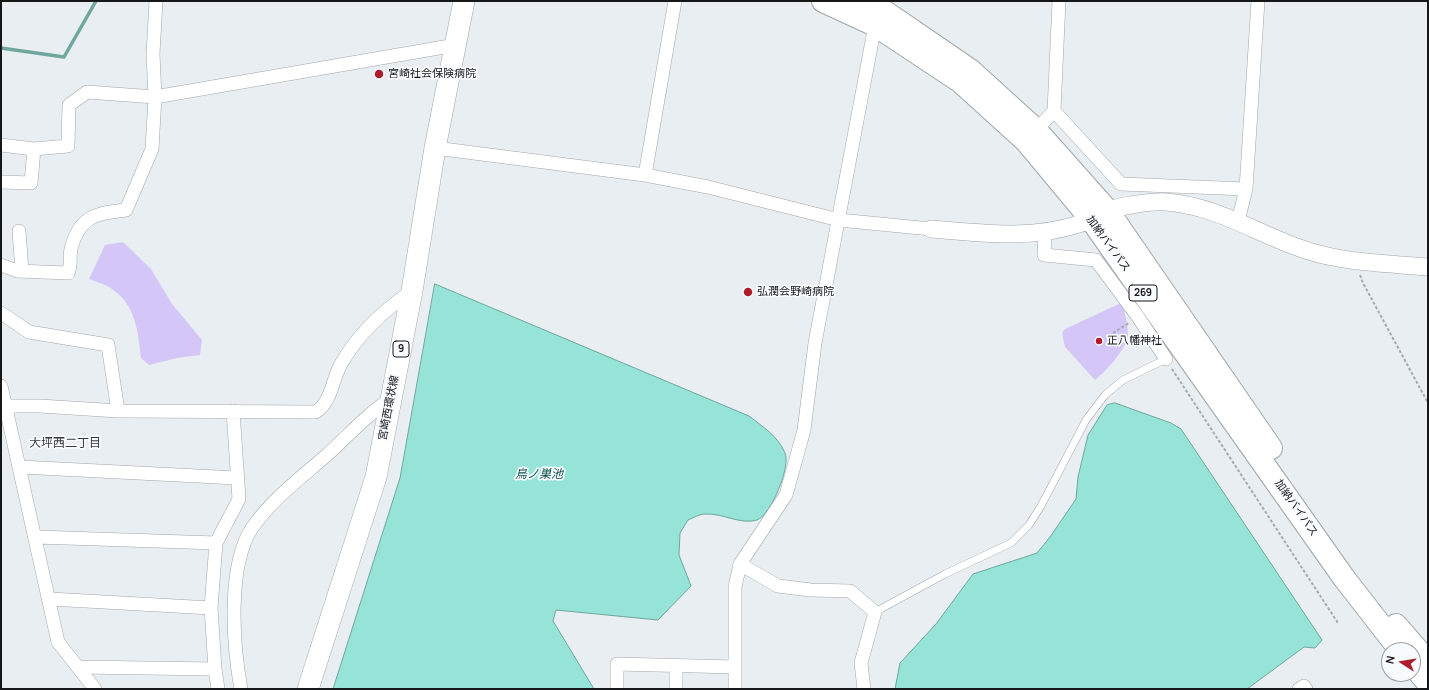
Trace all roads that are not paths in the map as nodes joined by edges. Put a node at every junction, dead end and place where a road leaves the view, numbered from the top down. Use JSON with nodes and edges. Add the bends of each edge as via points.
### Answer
{"nodes":[{"id":1,"x":156,"y":1,"type":"edge"},
{"id":2,"x":464,"y":1,"type":"edge"},
{"id":3,"x":675,"y":1,"type":"edge"},
{"id":4,"x":823,"y":1,"type":"edge"},
{"id":5,"x":1059,"y":1,"type":"edge"},
{"id":6,"x":1258,"y":1,"type":"edge"},
{"id":7,"x":874,"y":9,"type":"edge"},
{"id":8,"x":456,"y":45,"type":"junction"},
{"id":9,"x":155,"y":97,"type":"junction"},
{"id":10,"x":1054,"y":112,"type":"junction"},
{"id":11,"x":1036,"y":130,"type":"junction"},
{"id":12,"x":1,"y":145,"type":"edge"},
{"id":13,"x":435,"y":148,"type":"junction"},
{"id":14,"x":34,"y":149,"type":"junction"},
{"id":15,"x":645,"y":175,"type":"junction"},
{"id":16,"x":1,"y":182,"type":"edge"},
{"id":17,"x":1246,"y":189,"type":"junction"},
{"id":18,"x":1099,"y":214,"type":"junction"},
{"id":19,"x":839,"y":220,"type":"junction"},
{"id":20,"x":1238,"y":221,"type":"junction"},
{"id":21,"x":931,"y":229,"type":"joint"},
{"id":22,"x":19,"y":231,"type":"dead end"},
{"id":23,"x":1045,"y":232,"type":"junction"},
{"id":24,"x":1,"y":265,"type":"edge"},
{"id":25,"x":1428,"y":267,"type":"edge"},
{"id":26,"x":22,"y":271,"type":"junction"},
{"id":27,"x":412,"y":291,"type":"junction"},
{"id":28,"x":1,"y":313,"type":"edge"},
{"id":29,"x":1166,"y":359,"type":"joint"},
{"id":30,"x":1,"y":386,"type":"edge"},
{"id":31,"x":392,"y":398,"type":"junction"},
{"id":32,"x":7,"y":406,"type":"junction"},
{"id":33,"x":118,"y":411,"type":"junction"},
{"id":34,"x":233,"y":411,"type":"junction"},
{"id":35,"x":20,"y":467,"type":"junction"},
{"id":36,"x":237,"y":478,"type":"junction"},
{"id":37,"x":36,"y":537,"type":"junction"},
{"id":38,"x":216,"y":543,"type":"junction"},
{"id":39,"x":740,"y":564,"type":"junction"},
{"id":40,"x":50,"y":600,"type":"junction"},
{"id":41,"x":211,"y":608,"type":"junction"},
{"id":42,"x":875,"y":612,"type":"junction"},
{"id":43,"x":1394,"y":642,"type":"edge"},
{"id":44,"x":1428,"y":662,"type":"edge"},
{"id":45,"x":676,"y":666,"type":"junction"},
{"id":46,"x":78,"y":667,"type":"junction"},
{"id":47,"x":735,"y":667,"type":"junction"},
{"id":48,"x":215,"y":669,"type":"junction"},
{"id":49,"x":1421,"y":675,"type":"edge"},
{"id":50,"x":1428,"y":683,"type":"edge"},
{"id":51,"x":95,"y":689,"type":"edge"},
{"id":52,"x":218,"y":689,"type":"edge"},
{"id":53,"x":241,"y":689,"type":"edge"},
{"id":54,"x":308,"y":689,"type":"edge"},
{"id":55,"x":617,"y":689,"type":"edge"},
{"id":56,"x":676,"y":689,"type":"edge"},
{"id":57,"x":735,"y":689,"type":"edge"},
{"id":58,"x":864,"y":689,"type":"edge"},
{"id":59,"x":1300,"y":689,"type":"edge"},
{"id":60,"x":1306,"y":689,"type":"edge"}],
"edges":[{"from":1,"to":9,"type":"street","via":[[153,54]]},
{"from":2,"to":8,"type":"main road","name":"宮崎西環状線","number":"9"},
{"from":3,"to":15,"type":"street"},
{"from":4,"to":7,"type":"highway","name":"加納バイパス","number":"269"},
{"from":5,"to":10,"type":"street"},
{"from":6,"to":17,"type":"street"},
{"from":7,"to":11,"type":"highway","name":"加納バイパス","number":"269","via":[[970,70]]},
{"from":7,"to":18,"type":"highway","name":"加納バイパス","number":"269","via":[[1026,141]]},
{"from":7,"to":19,"type":"street"},
{"from":8,"to":9,"type":"street"},
{"from":8,"to":13,"type":"main road","name":"宮崎西環状線","number":"9"},
{"from":9,"to":14,"type":"street","via":[[87,92],[69,105],[68,146]]},
{"from":9,"to":26,"type":"street","via":[[152,149],[126,210],[100,213],[85,222],[76,234],[70,250],[71,266],[68,273]]},
{"from":10,"to":11,"type":"street"},
{"from":10,"to":17,"type":"street","via":[[1121,184]]},
{"from":11,"to":18,"type":"highway","name":"加納バイパス","number":"269"},
{"from":12,"to":14,"type":"street"},
{"from":13,"to":15,"type":"street"},
{"from":13,"to":27,"type":"main road","name":"宮崎西環状線","number":"9"},
{"from":14,"to":16,"type":"street","via":[[31,183]]},
{"from":15,"to":19,"type":"street","via":[[708,187]]},
{"from":17,"to":20,"type":"street"},
{"from":18,"to":20,"type":"street","via":[[1125,206],[1164,202],[1190,205]]},
{"from":18,"to":23,"type":"street","via":[[1079,224]]},
{"from":18,"to":43,"type":"highway","name":"加納バイパス","number":"269","via":[[1340,571]]},
{"from":18,"to":44,"type":"highway","name":"加納バイパス","number":"269","via":[[1354,569],[1402,634]]},
{"from":19,"to":21,"type":"street"},
{"from":19,"to":39,"type":"street","via":[[815,343],[804,430],[786,495]]},
{"from":20,"to":25,"type":"street","via":[[1291,245],[1322,255],[1356,261]]},
{"from":21,"to":23,"type":"street","via":[[996,235]]},
{"from":22,"to":26,"type":"street"},
{"from":23,"to":29,"type":"street","via":[[1044,255],[1096,260]]},
{"from":24,"to":26,"type":"street"},
{"from":27,"to":31,"type":"main road","name":"宮崎西環状線","number":"9"},
{"from":27,"to":34,"type":"street","via":[[393,304],[361,335],[341,364],[324,406],[316,412]]},
{"from":28,"to":33,"type":"street","via":[[29,332],[108,345]]},
{"from":29,"to":42,"type":"lane","via":[[1123,380],[1105,395],[1086,420],[1042,506],[1029,525],[1011,543],[945,574]]},
{"from":30,"to":32,"type":"street"},
{"from":31,"to":53,"type":"street","via":[[376,408],[296,481],[263,515],[247,538],[235,583],[235,654]]},
{"from":31,"to":54,"type":"main road","name":"宮崎西環状線","number":"9","via":[[376,478]]},
{"from":32,"to":33,"type":"street"},
{"from":32,"to":35,"type":"street"},
{"from":33,"to":34,"type":"street"},
{"from":34,"to":36,"type":"street"},
{"from":35,"to":36,"type":"street"},
{"from":35,"to":37,"type":"street"},
{"from":36,"to":38,"type":"street","via":[[239,499]]},
{"from":37,"to":38,"type":"street"},
{"from":37,"to":40,"type":"street"},
{"from":38,"to":41,"type":"street"},
{"from":39,"to":42,"type":"street","via":[[778,586],[850,591]]},
{"from":39,"to":47,"type":"street","via":[[735,587]]},
{"from":40,"to":41,"type":"street"},
{"from":40,"to":46,"type":"street","via":[[58,642]]},
{"from":41,"to":48,"type":"street"},
{"from":42,"to":58,"type":"street","via":[[861,663]]},
{"from":45,"to":47,"type":"street"},
{"from":45,"to":55,"type":"street","via":[[617,664]]},
{"from":45,"to":56,"type":"street"},
{"from":46,"to":48,"type":"street"},
{"from":46,"to":51,"type":"street"},
{"from":47,"to":57,"type":"street"},
{"from":48,"to":52,"type":"street"},
{"from":49,"to":50,"type":"highway"},
{"from":59,"to":60,"type":"street","via":[[1304,686]]}]}
